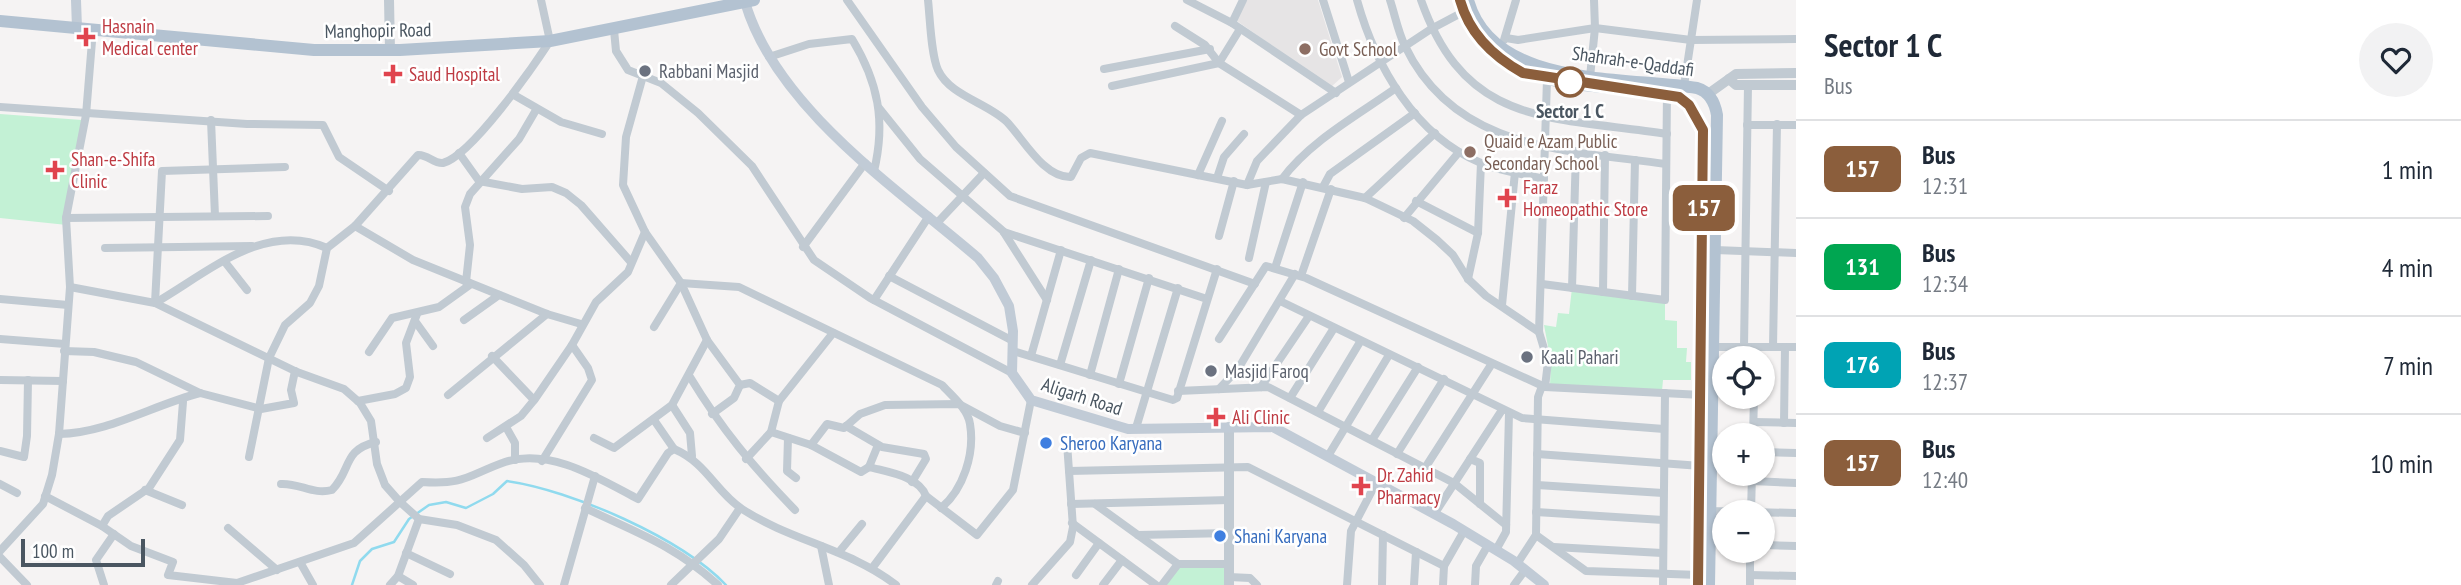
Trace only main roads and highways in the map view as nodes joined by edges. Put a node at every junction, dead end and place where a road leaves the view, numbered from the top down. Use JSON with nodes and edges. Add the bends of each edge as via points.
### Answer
{"nodes":[{"id":1,"x":76,"y":0,"type":"edge"},
{"id":2,"x":742,"y":2,"type":"edge"},
{"id":3,"x":1466,"y":5,"type":"edge"},
{"id":4,"x":0,"y":21,"type":"edge"},
{"id":5,"x":77,"y":28,"type":"junction"},
{"id":6,"x":1519,"y":65,"type":"junction"},
{"id":7,"x":1667,"y":90,"type":"junction"},
{"id":8,"x":1707,"y":395,"type":"junction"},
{"id":9,"x":1698,"y":580,"type":"edge"},
{"id":10,"x":1544,"y":585,"type":"edge"},
{"id":11,"x":1709,"y":585,"type":"edge"}],
"edges":[{"from":1,"to":5,"type":"main road"},
{"from":2,"to":5,"type":"main road","name":"Manghopir Road","via":[[550,41],[390,50],[314,50]]},
{"from":2,"to":10,"type":"main road","name":"Aligarh Road","via":[[769,57],[806,104],[870,167],[978,258],[994,278],[1009,306],[1012,373],[1031,400],[1136,428],[1273,427],[1435,513]]},
{"from":3,"to":6,"type":"main road","name":"Shahrah-e-Qaddafi"},
{"from":3,"to":6,"type":"main road","name":"Shahrah-e-Qaddafi","via":[[1486,45]]},
{"from":4,"to":5,"type":"main road","name":"Manghopir Road"},
{"from":6,"to":7,"type":"main road","name":"Shahrah-e-Qaddafi"},
{"from":6,"to":7,"type":"main road","name":"Shahrah-e-Qaddafi","via":[[1548,79]]},
{"from":7,"to":8,"type":"main road","name":"Shahrah-e-Qaddafi","via":[[1689,105],[1703,130]]},
{"from":7,"to":8,"type":"main road","name":"Shahrah-e-Qaddafi","via":[[1684,86],[1708,94],[1717,116]]},
{"from":8,"to":9,"type":"main road","name":"Shahrah-e-Qaddafi"},
{"from":8,"to":11,"type":"main road","name":"Shahrah-e-Qaddafi"}]}
